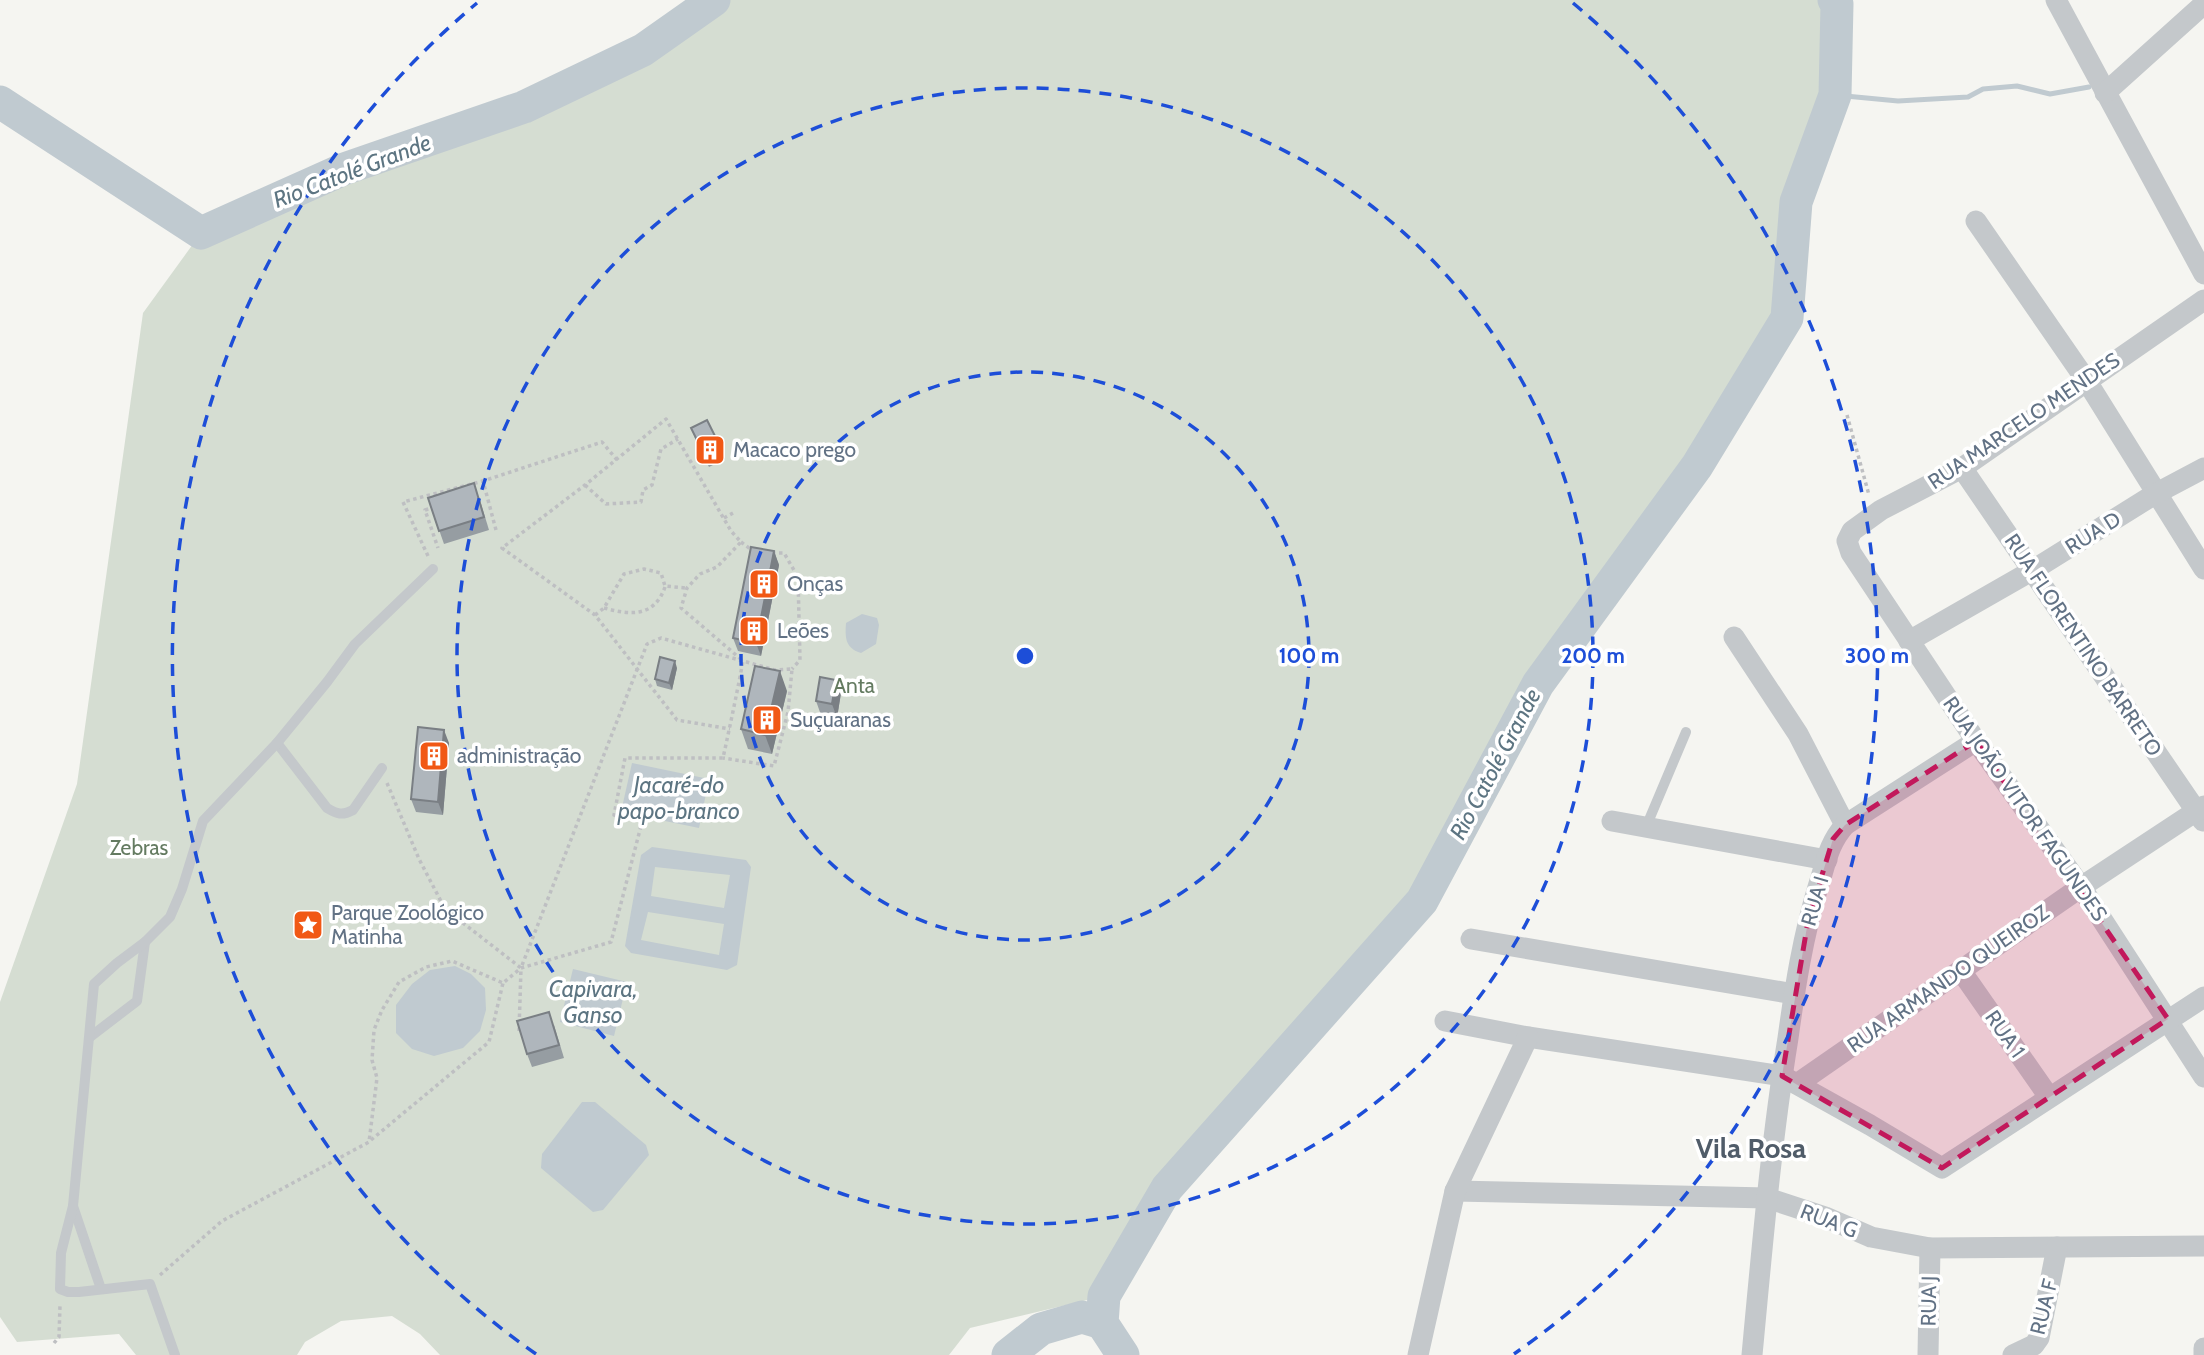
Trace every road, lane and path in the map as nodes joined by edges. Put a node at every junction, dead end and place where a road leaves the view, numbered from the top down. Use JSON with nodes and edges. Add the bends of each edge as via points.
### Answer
{"nodes":[{"id":1,"x":2056,"y":0,"type":"edge"},
{"id":2,"x":2204,"y":4,"type":"edge"},
{"id":3,"x":2105,"y":93,"type":"junction"},
{"id":4,"x":1976,"y":221,"type":"dead end"},
{"id":5,"x":2204,"y":274,"type":"edge"},
{"id":6,"x":2204,"y":300,"type":"edge"},
{"id":7,"x":2085,"y":380,"type":"junction"},
{"id":8,"x":1847,"y":415,"type":"dead end"},
{"id":9,"x":678,"y":439,"type":"junction"},
{"id":10,"x":617,"y":460,"type":"junction"},
{"id":11,"x":1962,"y":468,"type":"junction"},
{"id":12,"x":2204,"y":468,"type":"edge"},
{"id":13,"x":483,"y":481,"type":"junction"},
{"id":14,"x":585,"y":485,"type":"junction"},
{"id":15,"x":486,"y":491,"type":"junction"},
{"id":16,"x":2155,"y":494,"type":"junction"},
{"id":17,"x":474,"y":495,"type":"edge"},
{"id":18,"x":438,"y":506,"type":"edge"},
{"id":19,"x":1881,"y":510,"type":"junction"},
{"id":20,"x":733,"y":513,"type":"dead end"},
{"id":21,"x":724,"y":519,"type":"junction"},
{"id":22,"x":496,"y":530,"type":"dead end"},
{"id":23,"x":1847,"y":541,"type":"joint"},
{"id":24,"x":741,"y":542,"type":"junction"},
{"id":25,"x":438,"y":548,"type":"dead end"},
{"id":26,"x":432,"y":565,"type":"joint"},
{"id":27,"x":2204,"y":569,"type":"edge"},
{"id":28,"x":2033,"y":570,"type":"junction"},
{"id":29,"x":665,"y":586,"type":"junction"},
{"id":30,"x":687,"y":588,"type":"junction"},
{"id":31,"x":604,"y":608,"type":"junction"},
{"id":32,"x":595,"y":615,"type":"junction"},
{"id":33,"x":1734,"y":637,"type":"dead end"},
{"id":34,"x":1909,"y":641,"type":"junction"},
{"id":35,"x":744,"y":661,"type":"junction"},
{"id":36,"x":639,"y":669,"type":"junction"},
{"id":37,"x":792,"y":669,"type":"junction"},
{"id":38,"x":730,"y":729,"type":"junction"},
{"id":39,"x":1686,"y":732,"type":"dead end"},
{"id":40,"x":1976,"y":741,"type":"junction"},
{"id":41,"x":277,"y":743,"type":"junction"},
{"id":42,"x":723,"y":758,"type":"junction"},
{"id":43,"x":382,"y":768,"type":"joint"},
{"id":44,"x":2201,"y":813,"type":"edge"},
{"id":45,"x":1612,"y":821,"type":"dead end"},
{"id":46,"x":1845,"y":825,"type":"junction"},
{"id":47,"x":1646,"y":827,"type":"junction"},
{"id":48,"x":1827,"y":860,"type":"junction"},
{"id":49,"x":2081,"y":887,"type":"junction"},
{"id":50,"x":1471,"y":939,"type":"dead end"},
{"id":51,"x":145,"y":943,"type":"junction"},
{"id":52,"x":521,"y":968,"type":"junction"},
{"id":53,"x":1961,"y":971,"type":"junction"},
{"id":54,"x":503,"y":984,"type":"junction"},
{"id":55,"x":1794,"y":994,"type":"junction"},
{"id":56,"x":2204,"y":997,"type":"edge"},
{"id":57,"x":2168,"y":1019,"type":"junction"},
{"id":58,"x":1445,"y":1021,"type":"dead end"},
{"id":59,"x":519,"y":1031,"type":"edge"},
{"id":60,"x":90,"y":1037,"type":"junction"},
{"id":61,"x":1528,"y":1037,"type":"junction"},
{"id":62,"x":2204,"y":1077,"type":"edge"},
{"id":63,"x":1789,"y":1080,"type":"junction"},
{"id":64,"x":2049,"y":1097,"type":"junction"},
{"id":65,"x":369,"y":1142,"type":"junction"},
{"id":66,"x":1455,"y":1191,"type":"junction"},
{"id":67,"x":1767,"y":1198,"type":"junction"},
{"id":68,"x":73,"y":1206,"type":"junction"},
{"id":69,"x":2204,"y":1246,"type":"edge"},
{"id":70,"x":2057,"y":1247,"type":"junction"},
{"id":71,"x":1930,"y":1248,"type":"junction"},
{"id":72,"x":150,"y":1284,"type":"junction"},
{"id":73,"x":60,"y":1289,"type":"junction"},
{"id":74,"x":101,"y":1289,"type":"junction"},
{"id":75,"x":54,"y":1343,"type":"dead end"},
{"id":76,"x":2204,"y":1348,"type":"edge"},
{"id":77,"x":175,"y":1355,"type":"edge"},
{"id":78,"x":1419,"y":1355,"type":"edge"},
{"id":79,"x":1752,"y":1355,"type":"edge"},
{"id":80,"x":1928,"y":1355,"type":"edge"},
{"id":81,"x":2013,"y":1355,"type":"edge"},
{"id":82,"x":2204,"y":1355,"type":"edge"}],
"edges":[{"from":1,"to":3,"type":"street"},
{"from":2,"to":3,"type":"street"},
{"from":3,"to":5,"type":"street"},
{"from":4,"to":7,"type":"street"},
{"from":6,"to":7,"type":"street","name":"RUA MARCELO MENDES"},
{"from":7,"to":11,"type":"street","name":"RUA MARCELO MENDES"},
{"from":7,"to":16,"type":"street"},
{"from":8,"to":19,"type":"path","via":[[1868,494]]},
{"from":9,"to":10,"type":"path","via":[[666,419]]},
{"from":9,"to":14,"type":"path","via":[[661,449],[652,485],[643,489],[641,502],[606,504]]},
{"from":9,"to":21,"type":"path"},
{"from":10,"to":13,"type":"path","via":[[602,442]]},
{"from":10,"to":14,"type":"path"},
{"from":11,"to":19,"type":"street","name":"RUA MARCELO MENDES"},
{"from":11,"to":28,"type":"street","name":"RUA FLORENTINO BARRETO"},
{"from":12,"to":16,"type":"street","name":"RUA D"},
{"from":13,"to":15,"type":"path"},
{"from":13,"to":26,"type":"path","via":[[403,502]]},
{"from":14,"to":32,"type":"path","via":[[502,548]]},
{"from":15,"to":17,"type":"path"},
{"from":15,"to":22,"type":"path"},
{"from":16,"to":27,"type":"street"},
{"from":16,"to":28,"type":"street","name":"RUA D"},
{"from":18,"to":25,"type":"path","via":[[425,510]]},
{"from":19,"to":23,"type":"street","name":"RUA MARCELO MENDES","via":[[1852,531]]},
{"from":20,"to":21,"type":"path"},
{"from":21,"to":24,"type":"path"},
{"from":23,"to":34,"type":"street","name":"RUA JOÃO VITOR FAGUNDES"},
{"from":24,"to":30,"type":"path"},
{"from":24,"to":37,"type":"path","via":[[751,551],[784,554],[798,578],[800,660]]},
{"from":26,"to":41,"type":"lane","via":[[355,644]]},
{"from":28,"to":34,"type":"street","name":"RUA D"},
{"from":28,"to":44,"type":"street","name":"RUA FLORENTINO BARRETO"},
{"from":29,"to":30,"type":"path"},
{"from":29,"to":31,"type":"path","via":[[660,599],[648,609],[629,614]]},
{"from":29,"to":31,"type":"path","via":[[661,573],[644,569],[624,574]]},
{"from":30,"to":35,"type":"path","via":[[681,608]]},
{"from":31,"to":32,"type":"path"},
{"from":32,"to":36,"type":"path"},
{"from":33,"to":46,"type":"street","via":[[1798,734]]},
{"from":34,"to":40,"type":"street","name":"RUA JOÃO VITOR FAGUNDES"},
{"from":35,"to":36,"type":"path","via":[[661,638],[647,644]]},
{"from":35,"to":37,"type":"path","via":[[775,670]]},
{"from":35,"to":38,"type":"path"},
{"from":36,"to":38,"type":"path","via":[[677,720]]},
{"from":36,"to":52,"type":"path"},
{"from":37,"to":42,"type":"path","via":[[788,712],[774,766]]},
{"from":38,"to":42,"type":"path"},
{"from":39,"to":47,"type":"lane"},
{"from":40,"to":46,"type":"street"},
{"from":40,"to":49,"type":"street","name":"RUA JOÃO VITOR FAGUNDES"},
{"from":41,"to":43,"type":"lane","via":[[327,808],[339,815],[353,810]]},
{"from":41,"to":51,"type":"lane","via":[[203,821],[170,917]]},
{"from":42,"to":52,"type":"path","via":[[625,758],[614,815],[642,822],[611,942]]},
{"from":43,"to":52,"type":"path","via":[[444,909]]},
{"from":44,"to":49,"type":"street","name":"RUA ARMANDO QUEIROZ"},
{"from":45,"to":47,"type":"street"},
{"from":46,"to":48,"type":"street","name":"RUA I","via":[[1833,839]]},
{"from":47,"to":48,"type":"street"},
{"from":48,"to":55,"type":"street","name":"RUA I","via":[[1808,921]]},
{"from":49,"to":53,"type":"street","name":"RUA ARMANDO QUEIROZ"},
{"from":49,"to":57,"type":"street","name":"RUA JOÃO VITOR FAGUNDES"},
{"from":50,"to":55,"type":"street"},
{"from":51,"to":60,"type":"lane","via":[[137,1001]]},
{"from":51,"to":60,"type":"lane","via":[[94,984]]},
{"from":52,"to":54,"type":"path"},
{"from":52,"to":59,"type":"path"},
{"from":53,"to":63,"type":"street","name":"RUA ARMANDO QUEIROZ"},
{"from":53,"to":64,"type":"street","name":"RUA 1"},
{"from":54,"to":65,"type":"path","via":[[489,1042]]},
{"from":54,"to":65,"type":"path","via":[[452,961],[426,967],[399,982],[374,1030],[372,1060],[377,1078]]},
{"from":55,"to":63,"type":"street","name":"RUA I"},
{"from":56,"to":57,"type":"street"},
{"from":57,"to":62,"type":"street","name":"RUA JOÃO VITOR FAGUNDES"},
{"from":57,"to":64,"type":"street"},
{"from":58,"to":61,"type":"street"},
{"from":60,"to":68,"type":"lane"},
{"from":61,"to":63,"type":"street"},
{"from":61,"to":66,"type":"street"},
{"from":63,"to":64,"type":"street","via":[[1942,1168]]},
{"from":63,"to":67,"type":"street","name":"RUA I"},
{"from":65,"to":72,"type":"path","via":[[222,1221]]},
{"from":66,"to":67,"type":"street","name":"RUA G"},
{"from":66,"to":78,"type":"street"},
{"from":67,"to":71,"type":"street","name":"RUA G","via":[[1871,1237]]},
{"from":67,"to":79,"type":"street","name":"RUA I"},
{"from":68,"to":73,"type":"lane","via":[[61,1253]]},
{"from":68,"to":74,"type":"lane"},
{"from":69,"to":70,"type":"street","name":"RUA G"},
{"from":70,"to":71,"type":"street","name":"RUA G"},
{"from":70,"to":81,"type":"street","name":"RUA F","via":[[2039,1338]]},
{"from":71,"to":80,"type":"street","name":"RUA J"},
{"from":72,"to":74,"type":"lane"},
{"from":72,"to":77,"type":"lane"},
{"from":73,"to":74,"type":"lane"},
{"from":73,"to":75,"type":"path","via":[[59,1337]]},
{"from":76,"to":82,"type":"street"}]}
